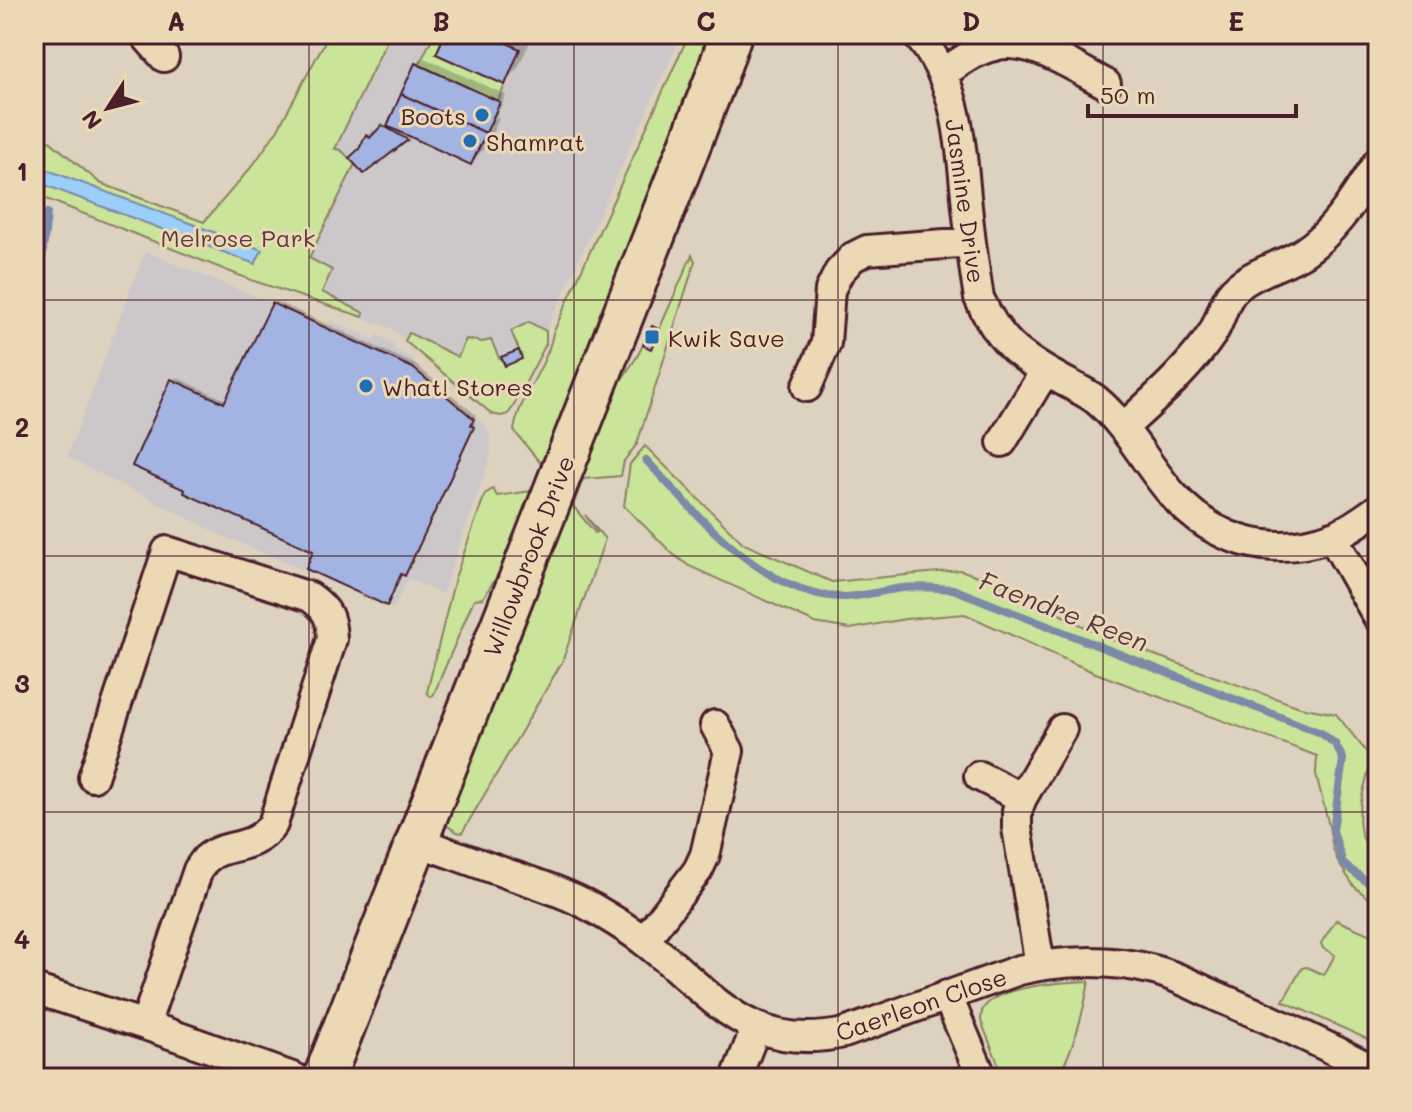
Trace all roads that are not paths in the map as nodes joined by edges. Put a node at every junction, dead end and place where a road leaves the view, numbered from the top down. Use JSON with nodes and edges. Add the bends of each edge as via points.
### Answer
{"nodes":[{"id":1,"x":144,"y":34,"type":"edge"},
{"id":2,"x":731,"y":34,"type":"edge"},
{"id":3,"x":916,"y":34,"type":"edge"},
{"id":4,"x":164,"y":57,"type":"dead end"},
{"id":5,"x":943,"y":73,"type":"junction"},
{"id":6,"x":1106,"y":84,"type":"dead end"},
{"id":7,"x":1378,"y":162,"type":"edge"},
{"id":8,"x":971,"y":242,"type":"junction"},
{"id":9,"x":1045,"y":371,"type":"junction"},
{"id":10,"x":807,"y":387,"type":"dead end"},
{"id":11,"x":1123,"y":428,"type":"junction"},
{"id":12,"x":1002,"y":442,"type":"dead end"},
{"id":13,"x":1378,"y":509,"type":"edge"},
{"id":14,"x":1332,"y":536,"type":"junction"},
{"id":15,"x":1378,"y":617,"type":"edge"},
{"id":16,"x":715,"y":725,"type":"dead end"},
{"id":17,"x":1062,"y":729,"type":"dead end"},
{"id":18,"x":979,"y":776,"type":"dead end"},
{"id":19,"x":93,"y":777,"type":"dead end"},
{"id":20,"x":1022,"y":798,"type":"junction"},
{"id":21,"x":416,"y":841,"type":"junction"},
{"id":22,"x":644,"y":941,"type":"junction"},
{"id":23,"x":1040,"y":965,"type":"junction"},
{"id":24,"x":34,"y":989,"type":"edge"},
{"id":25,"x":947,"y":995,"type":"junction"},
{"id":26,"x":145,"y":1025,"type":"junction"},
{"id":27,"x":756,"y":1028,"type":"junction"},
{"id":28,"x":1362,"y":1064,"type":"dead end"},
{"id":29,"x":295,"y":1078,"type":"edge"},
{"id":30,"x":324,"y":1078,"type":"edge"},
{"id":31,"x":736,"y":1078,"type":"edge"},
{"id":32,"x":982,"y":1078,"type":"edge"}],
"edges":[{"from":1,"to":4,"type":"street"},
{"from":2,"to":21,"type":"street","name":"Willowbrook Drive"},
{"from":3,"to":5,"type":"street","name":"Jasmine Drive"},
{"from":5,"to":6,"type":"street","via":[[976,52],[1013,44]]},
{"from":5,"to":8,"type":"street","name":"Jasmine Drive","via":[[959,138]]},
{"from":7,"to":11,"type":"street","via":[[1319,241],[1230,294],[1205,344]]},
{"from":8,"to":9,"type":"street","name":"Jasmine Drive","via":[[979,298],[989,320],[1023,357]]},
{"from":8,"to":10,"type":"street","via":[[867,250],[853,257],[830,290],[826,343]]},
{"from":9,"to":11,"type":"street","name":"Jasmine Drive","via":[[1093,397]]},
{"from":9,"to":12,"type":"street"},
{"from":11,"to":14,"type":"street","name":"Jasmine Drive","via":[[1171,493],[1216,531],[1274,546]]},
{"from":13,"to":14,"type":"street","name":"Jasmine Drive"},
{"from":14,"to":15,"type":"street"},
{"from":16,"to":22,"type":"street","via":[[729,751],[705,855]]},
{"from":17,"to":20,"type":"street"},
{"from":18,"to":20,"type":"street"},
{"from":19,"to":26,"type":"street","via":[[167,551],[310,597],[324,607],[332,639],[273,824],[254,842],[219,853],[198,870]]},
{"from":20,"to":23,"type":"street","via":[[1017,828]]},
{"from":21,"to":22,"type":"street","name":"Caerleon Close","via":[[570,896]]},
{"from":21,"to":30,"type":"street","name":"Willowbrook Drive"},
{"from":22,"to":27,"type":"street","name":"Caerleon Close","via":[[712,1000]]},
{"from":23,"to":25,"type":"street","name":"Caerleon Close"},
{"from":23,"to":28,"type":"street","name":"Caerleon Close","via":[[1102,963],[1155,970]]},
{"from":24,"to":26,"type":"street"},
{"from":25,"to":27,"type":"street","name":"Caerleon Close","via":[[827,1037]]},
{"from":25,"to":32,"type":"street"},
{"from":26,"to":29,"type":"street"},
{"from":27,"to":31,"type":"street"}]}
